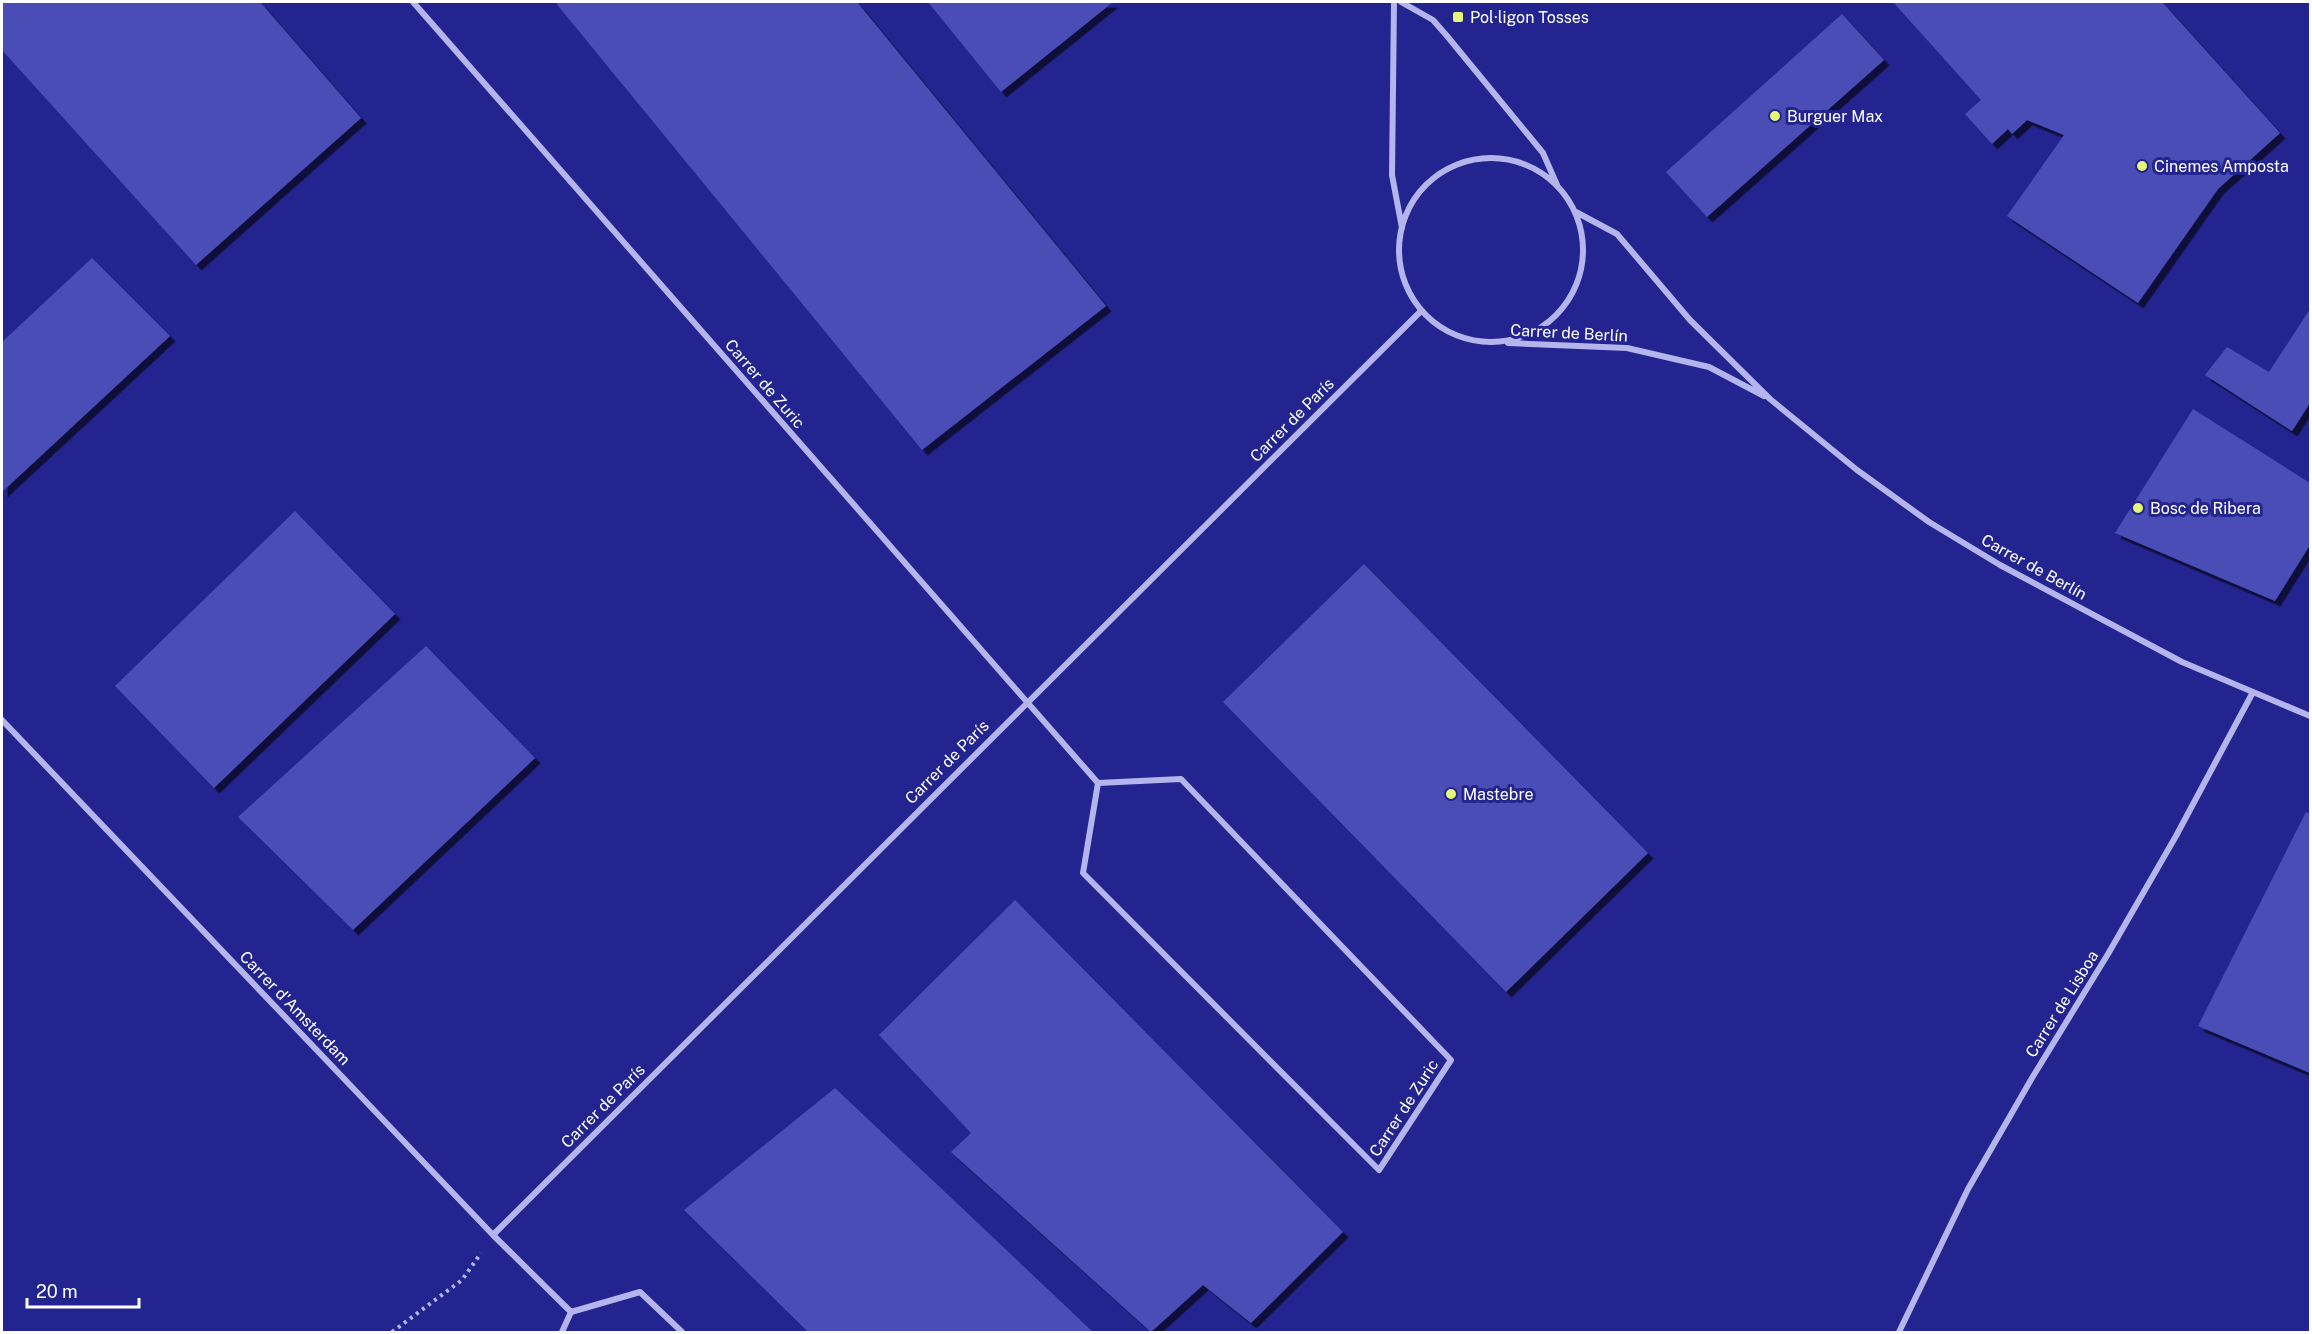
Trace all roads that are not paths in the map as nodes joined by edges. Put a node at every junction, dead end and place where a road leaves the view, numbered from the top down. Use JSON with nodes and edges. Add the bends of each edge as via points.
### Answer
{"nodes":[{"id":1,"x":413,"y":2,"type":"edge"},
{"id":2,"x":1394,"y":2,"type":"edge"},
{"id":3,"x":1401,"y":2,"type":"edge"},
{"id":4,"x":1558,"y":186,"type":"junction"},
{"id":5,"x":1576,"y":212,"type":"junction"},
{"id":6,"x":1402,"y":228,"type":"junction"},
{"id":7,"x":1421,"y":310,"type":"junction"},
{"id":8,"x":1501,"y":343,"type":"junction"},
{"id":9,"x":1770,"y":399,"type":"junction"},
{"id":10,"x":2253,"y":692,"type":"junction"},
{"id":11,"x":1025,"y":703,"type":"junction"},
{"id":12,"x":2310,"y":716,"type":"edge"},
{"id":13,"x":2,"y":720,"type":"edge"},
{"id":14,"x":1098,"y":783,"type":"junction"},
{"id":15,"x":493,"y":1235,"type":"junction"},
{"id":16,"x":571,"y":1312,"type":"junction"},
{"id":17,"x":562,"y":1332,"type":"edge"},
{"id":18,"x":682,"y":1332,"type":"edge"},
{"id":19,"x":1899,"y":1332,"type":"edge"}],
"edges":[{"from":1,"to":11,"type":"street","name":"Carrer de Zuric"},
{"from":2,"to":6,"type":"street","via":[[1392,175]]},
{"from":3,"to":4,"type":"street","via":[[1433,20],[1447,36],[1543,153]]},
{"from":4,"to":5,"type":"street"},
{"from":4,"to":6,"type":"street","via":[[1535,169],[1509,159],[1481,159],[1454,166],[1431,181],[1412,202]]},
{"from":5,"to":8,"type":"street","via":[[1584,240],[1582,269],[1572,296],[1554,319],[1529,335]]},
{"from":5,"to":9,"type":"street","name":"Carrer de Berlín","via":[[1617,234],[1690,320]]},
{"from":6,"to":7,"type":"street","via":[[1401,272]]},
{"from":7,"to":8,"type":"street","via":[[1444,330],[1471,341]]},
{"from":7,"to":11,"type":"street","name":"Carrer de París"},
{"from":8,"to":9,"type":"street","name":"Carrer de Berlín","via":[[1627,348],[1709,367]]},
{"from":9,"to":10,"type":"street","name":"Carrer de Berlín","via":[[1929,522],[2000,565],[2182,662]]},
{"from":10,"to":12,"type":"street","name":"Carrer de Berlín"},
{"from":10,"to":19,"type":"street","name":"Carrer de Lisboa","via":[[2176,836],[1968,1189]]},
{"from":11,"to":14,"type":"street","name":"Carrer de Zuric"},
{"from":11,"to":15,"type":"street","name":"Carrer de París"},
{"from":13,"to":15,"type":"street","name":"Carrer d'Amsterdam"},
{"from":14,"to":14,"type":"street","name":"Carrer de Zuric","via":[[1083,873],[1379,1170],[1452,1060],[1181,779]]},
{"from":15,"to":16,"type":"street","name":"Carrer d'Amsterdam"},
{"from":16,"to":17,"type":"street"},
{"from":16,"to":18,"type":"street","via":[[640,1292]]}]}
